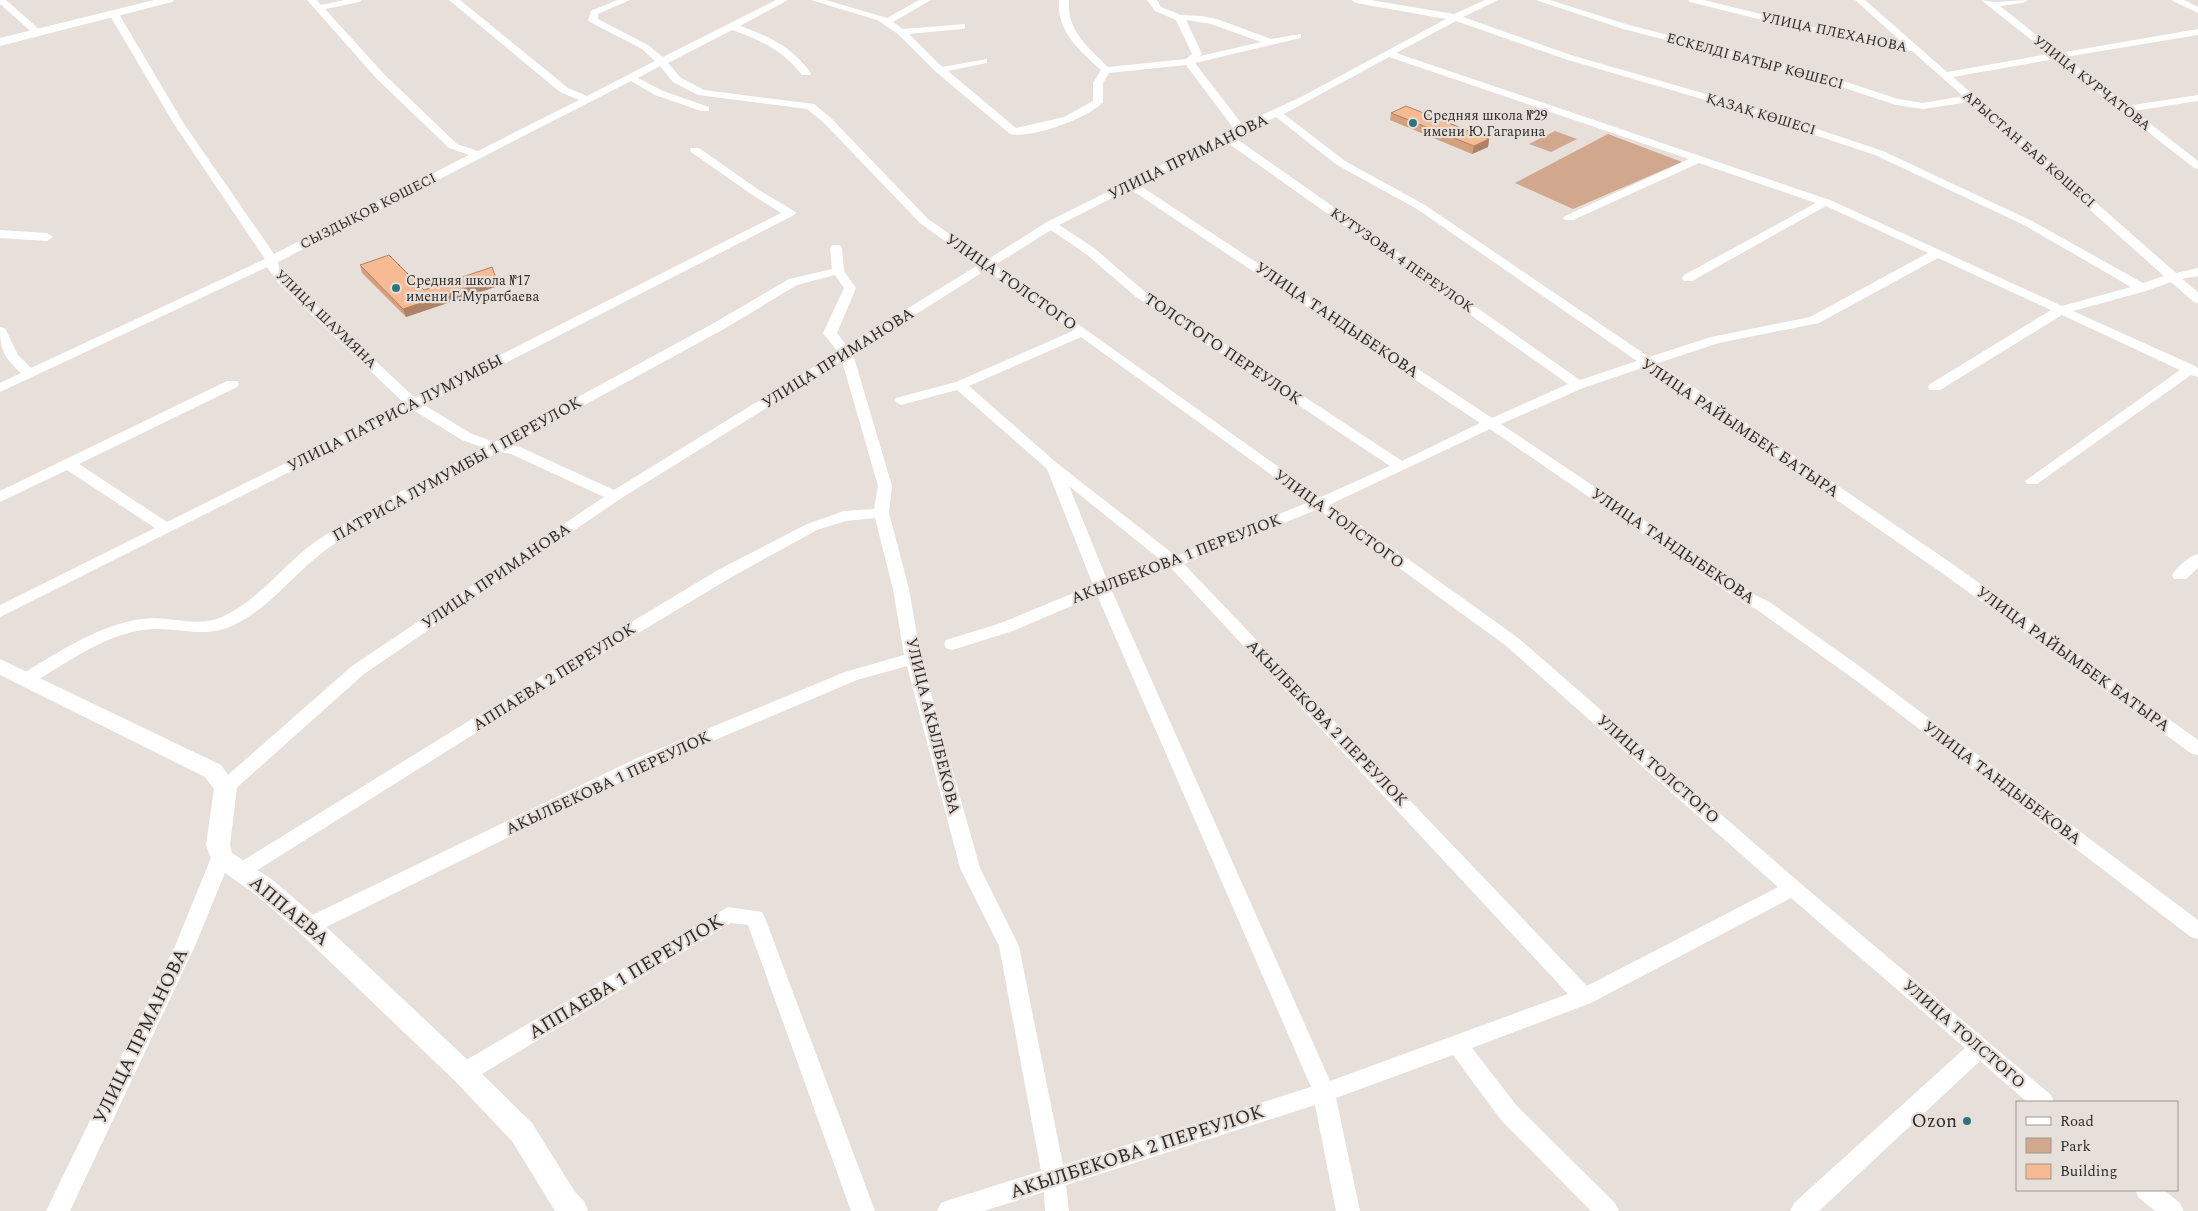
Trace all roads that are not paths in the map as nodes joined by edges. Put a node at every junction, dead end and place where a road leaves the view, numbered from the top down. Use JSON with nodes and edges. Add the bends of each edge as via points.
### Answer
{"nodes":[{"id":1,"x":1,"y":0,"type":"edge"},
{"id":2,"x":168,"y":0,"type":"edge"},
{"id":3,"x":357,"y":0,"type":"edge"},
{"id":4,"x":454,"y":0,"type":"edge"},
{"id":5,"x":625,"y":0,"type":"edge"},
{"id":6,"x":783,"y":0,"type":"edge"},
{"id":7,"x":816,"y":0,"type":"edge"},
{"id":8,"x":926,"y":0,"type":"edge"},
{"id":9,"x":1064,"y":0,"type":"edge"},
{"id":10,"x":1152,"y":0,"type":"edge"},
{"id":11,"x":1356,"y":0,"type":"edge"},
{"id":12,"x":1493,"y":0,"type":"edge"},
{"id":13,"x":1541,"y":0,"type":"edge"},
{"id":14,"x":1693,"y":0,"type":"edge"},
{"id":15,"x":1860,"y":0,"type":"edge"},
{"id":16,"x":2023,"y":0,"type":"edge"},
{"id":17,"x":2176,"y":0,"type":"edge"},
{"id":18,"x":1989,"y":2,"type":"edge"},
{"id":19,"x":315,"y":4,"type":"edge"},
{"id":20,"x":2198,"y":10,"type":"edge"},
{"id":21,"x":114,"y":14,"type":"junction"},
{"id":22,"x":1454,"y":17,"type":"junction"},
{"id":23,"x":1180,"y":18,"type":"junction"},
{"id":24,"x":887,"y":22,"type":"junction"},
{"id":25,"x":732,"y":26,"type":"junction"},
{"id":26,"x":962,"y":26,"type":"dead end"},
{"id":27,"x":37,"y":32,"type":"junction"},
{"id":28,"x":901,"y":32,"type":"junction"},
{"id":29,"x":2198,"y":32,"type":"edge"},
{"id":30,"x":1298,"y":36,"type":"dead end"},
{"id":31,"x":0,"y":42,"type":"edge"},
{"id":32,"x":1272,"y":43,"type":"junction"},
{"id":33,"x":1916,"y":49,"type":"junction"},
{"id":34,"x":1389,"y":54,"type":"junction"},
{"id":35,"x":2056,"y":55,"type":"junction"},
{"id":36,"x":661,"y":61,"type":"junction"},
{"id":37,"x":984,"y":61,"type":"dead end"},
{"id":38,"x":1190,"y":62,"type":"junction"},
{"id":39,"x":940,"y":70,"type":"junction"},
{"id":40,"x":1106,"y":70,"type":"junction"},
{"id":41,"x":806,"y":73,"type":"dead end"},
{"id":42,"x":1944,"y":75,"type":"junction"},
{"id":43,"x":630,"y":77,"type":"junction"},
{"id":44,"x":1972,"y":98,"type":"junction"},
{"id":45,"x":2198,"y":98,"type":"edge"},
{"id":46,"x":586,"y":99,"type":"junction"},
{"id":47,"x":705,"y":109,"type":"dead end"},
{"id":48,"x":2126,"y":109,"type":"junction"},
{"id":49,"x":1278,"y":114,"type":"junction"},
{"id":50,"x":1240,"y":129,"type":"junction"},
{"id":51,"x":1226,"y":136,"type":"junction"},
{"id":52,"x":695,"y":150,"type":"dead end"},
{"id":53,"x":478,"y":155,"type":"junction"},
{"id":54,"x":1700,"y":158,"type":"junction"},
{"id":55,"x":2198,"y":166,"type":"edge"},
{"id":56,"x":1132,"y":185,"type":"junction"},
{"id":57,"x":1826,"y":202,"type":"junction"},
{"id":58,"x":1568,"y":218,"type":"dead end"},
{"id":59,"x":1051,"y":225,"type":"junction"},
{"id":60,"x":0,"y":234,"type":"edge"},
{"id":61,"x":47,"y":237,"type":"dead end"},
{"id":62,"x":836,"y":248,"type":"dead end"},
{"id":63,"x":1938,"y":253,"type":"junction"},
{"id":64,"x":272,"y":260,"type":"junction"},
{"id":65,"x":987,"y":266,"type":"junction"},
{"id":66,"x":838,"y":271,"type":"junction"},
{"id":67,"x":2198,"y":272,"type":"edge"},
{"id":68,"x":2172,"y":277,"type":"junction"},
{"id":69,"x":1688,"y":278,"type":"dead end"},
{"id":70,"x":2142,"y":288,"type":"junction"},
{"id":71,"x":2198,"y":299,"type":"edge"},
{"id":72,"x":2061,"y":310,"type":"junction"},
{"id":73,"x":0,"y":331,"type":"edge"},
{"id":74,"x":1082,"y":332,"type":"junction"},
{"id":75,"x":846,"y":353,"type":"junction"},
{"id":76,"x":1646,"y":363,"type":"junction"},
{"id":77,"x":2194,"y":371,"type":"edge"},
{"id":78,"x":29,"y":374,"type":"junction"},
{"id":79,"x":232,"y":384,"type":"dead end"},
{"id":80,"x":960,"y":385,"type":"junction"},
{"id":81,"x":1578,"y":385,"type":"junction"},
{"id":82,"x":1935,"y":387,"type":"dead end"},
{"id":83,"x":0,"y":388,"type":"edge"},
{"id":84,"x":902,"y":401,"type":"dead end"},
{"id":85,"x":413,"y":404,"type":"junction"},
{"id":86,"x":1489,"y":424,"type":"junction"},
{"id":87,"x":496,"y":447,"type":"junction"},
{"id":88,"x":67,"y":463,"type":"junction"},
{"id":89,"x":1053,"y":467,"type":"junction"},
{"id":90,"x":1400,"y":467,"type":"junction"},
{"id":91,"x":2032,"y":481,"type":"dead end"},
{"id":92,"x":615,"y":496,"type":"junction"},
{"id":93,"x":0,"y":497,"type":"edge"},
{"id":94,"x":1093,"y":498,"type":"junction"},
{"id":95,"x":1318,"y":504,"type":"junction"},
{"id":96,"x":1071,"y":509,"type":"junction"},
{"id":97,"x":880,"y":513,"type":"junction"},
{"id":98,"x":166,"y":528,"type":"junction"},
{"id":99,"x":2198,"y":559,"type":"edge"},
{"id":100,"x":1174,"y":562,"type":"junction"},
{"id":101,"x":2180,"y":575,"type":"dead end"},
{"id":102,"x":1102,"y":586,"type":"junction"},
{"id":103,"x":0,"y":612,"type":"edge"},
{"id":104,"x":952,"y":644,"type":"dead end"},
{"id":105,"x":913,"y":658,"type":"junction"},
{"id":106,"x":0,"y":666,"type":"edge"},
{"id":107,"x":28,"y":678,"type":"junction"},
{"id":108,"x":2198,"y":749,"type":"edge"},
{"id":109,"x":226,"y":786,"type":"junction"},
{"id":110,"x":221,"y":858,"type":"junction"},
{"id":111,"x":241,"y":871,"type":"junction"},
{"id":112,"x":1794,"y":888,"type":"junction"},
{"id":113,"x":310,"y":926,"type":"junction"},
{"id":114,"x":2198,"y":931,"type":"edge"},
{"id":115,"x":1584,"y":997,"type":"junction"},
{"id":116,"x":1457,"y":1044,"type":"junction"},
{"id":117,"x":1980,"y":1048,"type":"junction"},
{"id":118,"x":464,"y":1073,"type":"junction"},
{"id":119,"x":1324,"y":1092,"type":"junction"},
{"id":120,"x":2042,"y":1101,"type":"edge"},
{"id":121,"x":1054,"y":1178,"type":"junction"},
{"id":122,"x":2148,"y":1191,"type":"edge"},
{"id":123,"x":567,"y":1208,"type":"edge"},
{"id":124,"x":58,"y":1211,"type":"edge"},
{"id":125,"x":863,"y":1211,"type":"edge"},
{"id":126,"x":949,"y":1211,"type":"edge"},
{"id":127,"x":1057,"y":1211,"type":"edge"},
{"id":128,"x":1348,"y":1211,"type":"edge"},
{"id":129,"x":1607,"y":1211,"type":"edge"},
{"id":130,"x":1802,"y":1211,"type":"edge"},
{"id":131,"x":2172,"y":1211,"type":"edge"}],
"edges":[{"from":1,"to":27,"type":"street"},
{"from":2,"to":21,"type":"street"},
{"from":3,"to":19,"type":"street"},
{"from":4,"to":46,"type":"street","via":[[564,90]]},
{"from":5,"to":36,"type":"street","name":"УЛИЦА ТОЛСТОГО","via":[[594,13],[594,20],[645,47]]},
{"from":6,"to":25,"type":"street","name":"СЫЗДЫҚОВ КӨШЕСІ"},
{"from":7,"to":24,"type":"street"},
{"from":8,"to":24,"type":"street"},
{"from":9,"to":40,"type":"street","via":[[1062,10],[1074,38]]},
{"from":10,"to":23,"type":"street","via":[[1158,9]]},
{"from":11,"to":22,"type":"street","name":"ҚАЗАҚ КӨШЕСІ"},
{"from":12,"to":22,"type":"street","name":"УЛИЦА ПРИМАНОВА"},
{"from":13,"to":44,"type":"street","name":"ЕСКЕЛДІ БАТЫР КӨШЕСІ","via":[[1626,27],[1815,75],[1896,102],[1923,106]]},
{"from":14,"to":33,"type":"street","name":"УЛИЦА ПЛЕХАНОВА","via":[[1826,33]]},
{"from":15,"to":33,"type":"street","name":"АРЫСТАН БАБ КӨШЕСІ"},
{"from":16,"to":18,"type":"street"},
{"from":17,"to":20,"type":"street"},
{"from":18,"to":35,"type":"street","name":"УЛИЦА КУРЧАТОВА"},
{"from":19,"to":53,"type":"street","via":[[380,76],[453,146]]},
{"from":21,"to":27,"type":"street"},
{"from":21,"to":64,"type":"street","name":"УЛИЦА ШАУМЯНА","via":[[179,124]]},
{"from":22,"to":34,"type":"street","name":"УЛИЦА ПРИМАНОВА"},
{"from":22,"to":70,"type":"street","name":"ҚАЗАҚ КӨШЕСІ","via":[[1571,58],[1744,108],[1879,153],[2028,223]]},
{"from":23,"to":32,"type":"street","via":[[1191,16],[1207,20]]},
{"from":23,"to":38,"type":"street","via":[[1198,54]]},
{"from":24,"to":28,"type":"street"},
{"from":25,"to":36,"type":"street","name":"СЫЗДЫҚОВ КӨШЕСІ"},
{"from":25,"to":41,"type":"street","via":[[772,41],[793,56]]},
{"from":26,"to":28,"type":"street"},
{"from":27,"to":31,"type":"street"},
{"from":28,"to":39,"type":"street"},
{"from":29,"to":35,"type":"street"},
{"from":30,"to":32,"type":"street"},
{"from":32,"to":38,"type":"street"},
{"from":33,"to":42,"type":"street","name":"АРЫСТАН БАБ КӨШЕСІ"},
{"from":34,"to":49,"type":"street","name":"УЛИЦА ПРИМАНОВА"},
{"from":34,"to":54,"type":"street"},
{"from":35,"to":42,"type":"street"},
{"from":35,"to":48,"type":"street","name":"УЛИЦА КУРЧАТОВА"},
{"from":36,"to":43,"type":"street","name":"СЫЗДЫҚОВ КӨШЕСІ"},
{"from":36,"to":65,"type":"street","name":"УЛИЦА ТОЛСТОГО","via":[[677,80],[702,93],[810,106],[924,221]]},
{"from":37,"to":39,"type":"street"},
{"from":38,"to":40,"type":"street"},
{"from":38,"to":50,"type":"street"},
{"from":39,"to":40,"type":"street","via":[[1014,132],[1050,126],[1079,116],[1098,102],[1098,83]]},
{"from":42,"to":44,"type":"street","name":"АРЫСТАН БАБ КӨШЕСІ"},
{"from":43,"to":46,"type":"street","name":"СЫЗДЫҚОВ КӨШЕСІ"},
{"from":43,"to":47,"type":"street","via":[[659,93]]},
{"from":44,"to":68,"type":"street","name":"АРЫСТАН БАБ КӨШЕСІ"},
{"from":45,"to":48,"type":"street"},
{"from":46,"to":53,"type":"street","name":"СЫЗДЫҚОВ КӨШЕСІ"},
{"from":48,"to":55,"type":"street","name":"УЛИЦА КУРЧАТОВА"},
{"from":49,"to":50,"type":"street","name":"УЛИЦА ПРИМАНОВА"},
{"from":49,"to":76,"type":"street","name":"УЛИЦА РАЙЫМБЕК БАТЫРА","via":[[1341,163],[1421,207]]},
{"from":50,"to":51,"type":"street","name":"УЛИЦА ПРИМАНОВА"},
{"from":51,"to":56,"type":"street","name":"УЛИЦА ПРИМАНОВА"},
{"from":51,"to":81,"type":"street","name":"КУТУЗОВА 4 ПЕРЕУЛОК"},
{"from":52,"to":85,"type":"street","name":"УЛИЦА ПАТРИСА ЛУМУМБЫ","via":[[790,213]]},
{"from":53,"to":64,"type":"street","name":"СЫЗДЫҚОВ КӨШЕСІ"},
{"from":54,"to":57,"type":"street"},
{"from":54,"to":58,"type":"street"},
{"from":56,"to":59,"type":"street","name":"УЛИЦА ПРИМАНОВА"},
{"from":56,"to":86,"type":"street","name":"УЛИЦА ТАНДЫБЕКОВА","via":[[1295,291]]},
{"from":57,"to":63,"type":"street"},
{"from":57,"to":69,"type":"street"},
{"from":59,"to":65,"type":"street","name":"УЛИЦА ПРИМАНОВА"},
{"from":59,"to":90,"type":"street","name":"ТОЛСТОГО ПЕРЕУЛОК","via":[[1090,251],[1140,294]]},
{"from":60,"to":61,"type":"street"},
{"from":62,"to":66,"type":"street","name":"УЛИЦА АКЫЛБЕКОВА"},
{"from":63,"to":72,"type":"street"},
{"from":63,"to":76,"type":"street","name":"АКЫЛБЕКОВА 1 ПЕРЕУЛОК","via":[[1814,320],[1716,340]]},
{"from":64,"to":78,"type":"street","name":"СЫЗДЫҚОВ КӨШЕСІ"},
{"from":64,"to":85,"type":"street","name":"УЛИЦА ШАУМЯНА","via":[[273,268],[283,281]]},
{"from":65,"to":74,"type":"street","name":"УЛИЦА ТОЛСТОГО"},
{"from":65,"to":75,"type":"street","name":"УЛИЦА ПРИМАНОВА"},
{"from":66,"to":75,"type":"street","name":"УЛИЦА АКЫЛБЕКОВА","via":[[850,288],[830,333]]},
{"from":66,"to":87,"type":"street","name":"ПАТРИСА ЛУМУМБЫ 1 ПЕРЕУЛОК","via":[[793,282]]},
{"from":67,"to":68,"type":"street"},
{"from":68,"to":70,"type":"street"},
{"from":68,"to":71,"type":"street","name":"АРЫСТАН БАБ КӨШЕСІ"},
{"from":70,"to":72,"type":"street"},
{"from":72,"to":77,"type":"street"},
{"from":72,"to":82,"type":"street"},
{"from":73,"to":78,"type":"street","via":[[12,358]]},
{"from":74,"to":80,"type":"street"},
{"from":74,"to":95,"type":"street","name":"УЛИЦА ТОЛСТОГО"},
{"from":75,"to":92,"type":"street","name":"УЛИЦА ПРИМАНОВА"},
{"from":75,"to":97,"type":"street","name":"УЛИЦА АКЫЛБЕКОВА","via":[[885,486]]},
{"from":76,"to":81,"type":"street","name":"АКЫЛБЕКОВА 1 ПЕРЕУЛОК"},
{"from":76,"to":108,"type":"street","name":"УЛИЦА РАЙЫМБЕК БАТЫРА","via":[[1948,569]]},
{"from":77,"to":91,"type":"street"},
{"from":78,"to":83,"type":"street","name":"СЫЗДЫҚОВ КӨШЕСІ"},
{"from":79,"to":88,"type":"street"},
{"from":80,"to":84,"type":"street"},
{"from":80,"to":89,"type":"street","name":"АКЫЛБЕКОВА 2 ПЕРЕУЛОК"},
{"from":81,"to":86,"type":"street","name":"АКЫЛБЕКОВА 1 ПЕРЕУЛОК"},
{"from":85,"to":87,"type":"street","name":"УЛИЦА ШАУМЯНА","via":[[467,437]]},
{"from":85,"to":98,"type":"street","name":"УЛИЦА ПАТРИСА ЛУМУМБЫ"},
{"from":86,"to":90,"type":"street","name":"АКЫЛБЕКОВА 1 ПЕРЕУЛОК"},
{"from":86,"to":114,"type":"street","name":"УЛИЦА ТАНДЫБЕКОВА","via":[[1770,611],[1860,675]]},
{"from":87,"to":92,"type":"street","name":"УЛИЦА ШАУМЯНА","via":[[515,450]]},
{"from":87,"to":107,"type":"street","name":"ПАТРИСА ЛУМУМБЫ 1 ПЕРЕУЛОК","via":[[353,525],[304,559],[262,600],[218,626],[147,623],[127,626]]},
{"from":88,"to":93,"type":"street"},
{"from":88,"to":98,"type":"street"},
{"from":89,"to":94,"type":"street","name":"АКЫЛБЕКОВА 2 ПЕРЕУЛОК"},
{"from":89,"to":96,"type":"street","name":"АКЫЛБЕКОВА 2 ПЕРЕУЛОК"},
{"from":90,"to":95,"type":"street","name":"АКЫЛБЕКОВА 1 ПЕРЕУЛОК"},
{"from":92,"to":109,"type":"street","name":"УЛИЦА ПРИМАНОВА","via":[[358,670]]},
{"from":94,"to":96,"type":"street"},
{"from":94,"to":100,"type":"street","name":"АКЫЛБЕКОВА 2 ПЕРЕУЛОК"},
{"from":95,"to":100,"type":"street","name":"АКЫЛБЕКОВА 1 ПЕРЕУЛОК"},
{"from":95,"to":112,"type":"street","name":"УЛИЦА ТОЛСТОГО","via":[[1511,641]]},
{"from":96,"to":102,"type":"street","name":"АКЫЛБЕКОВА 2 ПЕРЕУЛОК"},
{"from":97,"to":105,"type":"street","name":"УЛИЦА АКЫЛБЕКОВА","via":[[901,589]]},
{"from":97,"to":111,"type":"street","name":"АППАЕВА 2 ПЕРЕУЛОК","via":[[844,516],[812,528],[724,574]]},
{"from":98,"to":103,"type":"street","name":"УЛИЦА ПАТРИСА ЛУМУМБЫ"},
{"from":99,"to":101,"type":"street"},
{"from":100,"to":102,"type":"street","name":"АКЫЛБЕКОВА 1 ПЕРЕУЛОК"},
{"from":100,"to":115,"type":"street","name":"АКЫЛБЕКОВА 2 ПЕРЕУЛОК"},
{"from":102,"to":104,"type":"street","name":"АКЫЛБЕКОВА 1 ПЕРЕУЛОК","via":[[1007,627]]},
{"from":102,"to":119,"type":"street","name":"АКЫЛБЕКОВА 2 ПЕРЕУЛОК"},
{"from":105,"to":113,"type":"street","name":"АКЫЛБЕКОВА 1 ПЕРЕУЛОК","via":[[851,676],[643,763]]},
{"from":105,"to":121,"type":"street","name":"УЛИЦА АКЫЛБЕКОВА","via":[[970,868],[1009,946]]},
{"from":106,"to":107,"type":"street"},
{"from":107,"to":109,"type":"street","via":[[213,771]]},
{"from":109,"to":110,"type":"street","via":[[218,845]]},
{"from":110,"to":111,"type":"street","name":"АППАЕВА"},
{"from":110,"to":124,"type":"street","name":"УЛИЦА ПРМАНОВА","via":[[185,946]]},
{"from":111,"to":113,"type":"street","name":"АППАЕВА"},
{"from":112,"to":115,"type":"street","name":"АКЫЛБЕКОВА 2 ПЕРЕУЛОК"},
{"from":112,"to":117,"type":"street","name":"УЛИЦА ТОЛСТОГО"},
{"from":113,"to":118,"type":"street","name":"АППАЕВА"},
{"from":115,"to":116,"type":"street","name":"АКЫЛБЕКОВА 2 ПЕРЕУЛОК"},
{"from":116,"to":119,"type":"street","name":"АКЫЛБЕКОВА 2 ПЕРЕУЛОК"},
{"from":116,"to":129,"type":"street","via":[[1509,1113]]},
{"from":117,"to":120,"type":"street","name":"УЛИЦА ТОЛСТОГО"},
{"from":117,"to":130,"type":"street"},
{"from":118,"to":123,"type":"street","name":"АППАЕВА","via":[[522,1132]]},
{"from":118,"to":125,"type":"street","name":"АППАЕВА 1 ПЕРЕУЛОК","via":[[728,915],[755,918]]},
{"from":119,"to":121,"type":"street","name":"АКЫЛБЕКОВА 2 ПЕРЕУЛОК"},
{"from":119,"to":128,"type":"street","name":"АКЫЛБЕКОВА 2 ПЕРЕУЛОК"},
{"from":121,"to":126,"type":"street","name":"АКЫЛБЕКОВА 2 ПЕРЕУЛОК"},
{"from":121,"to":127,"type":"street","name":"УЛИЦА АКЫЛБЕКОВА"},
{"from":122,"to":131,"type":"street"}]}
